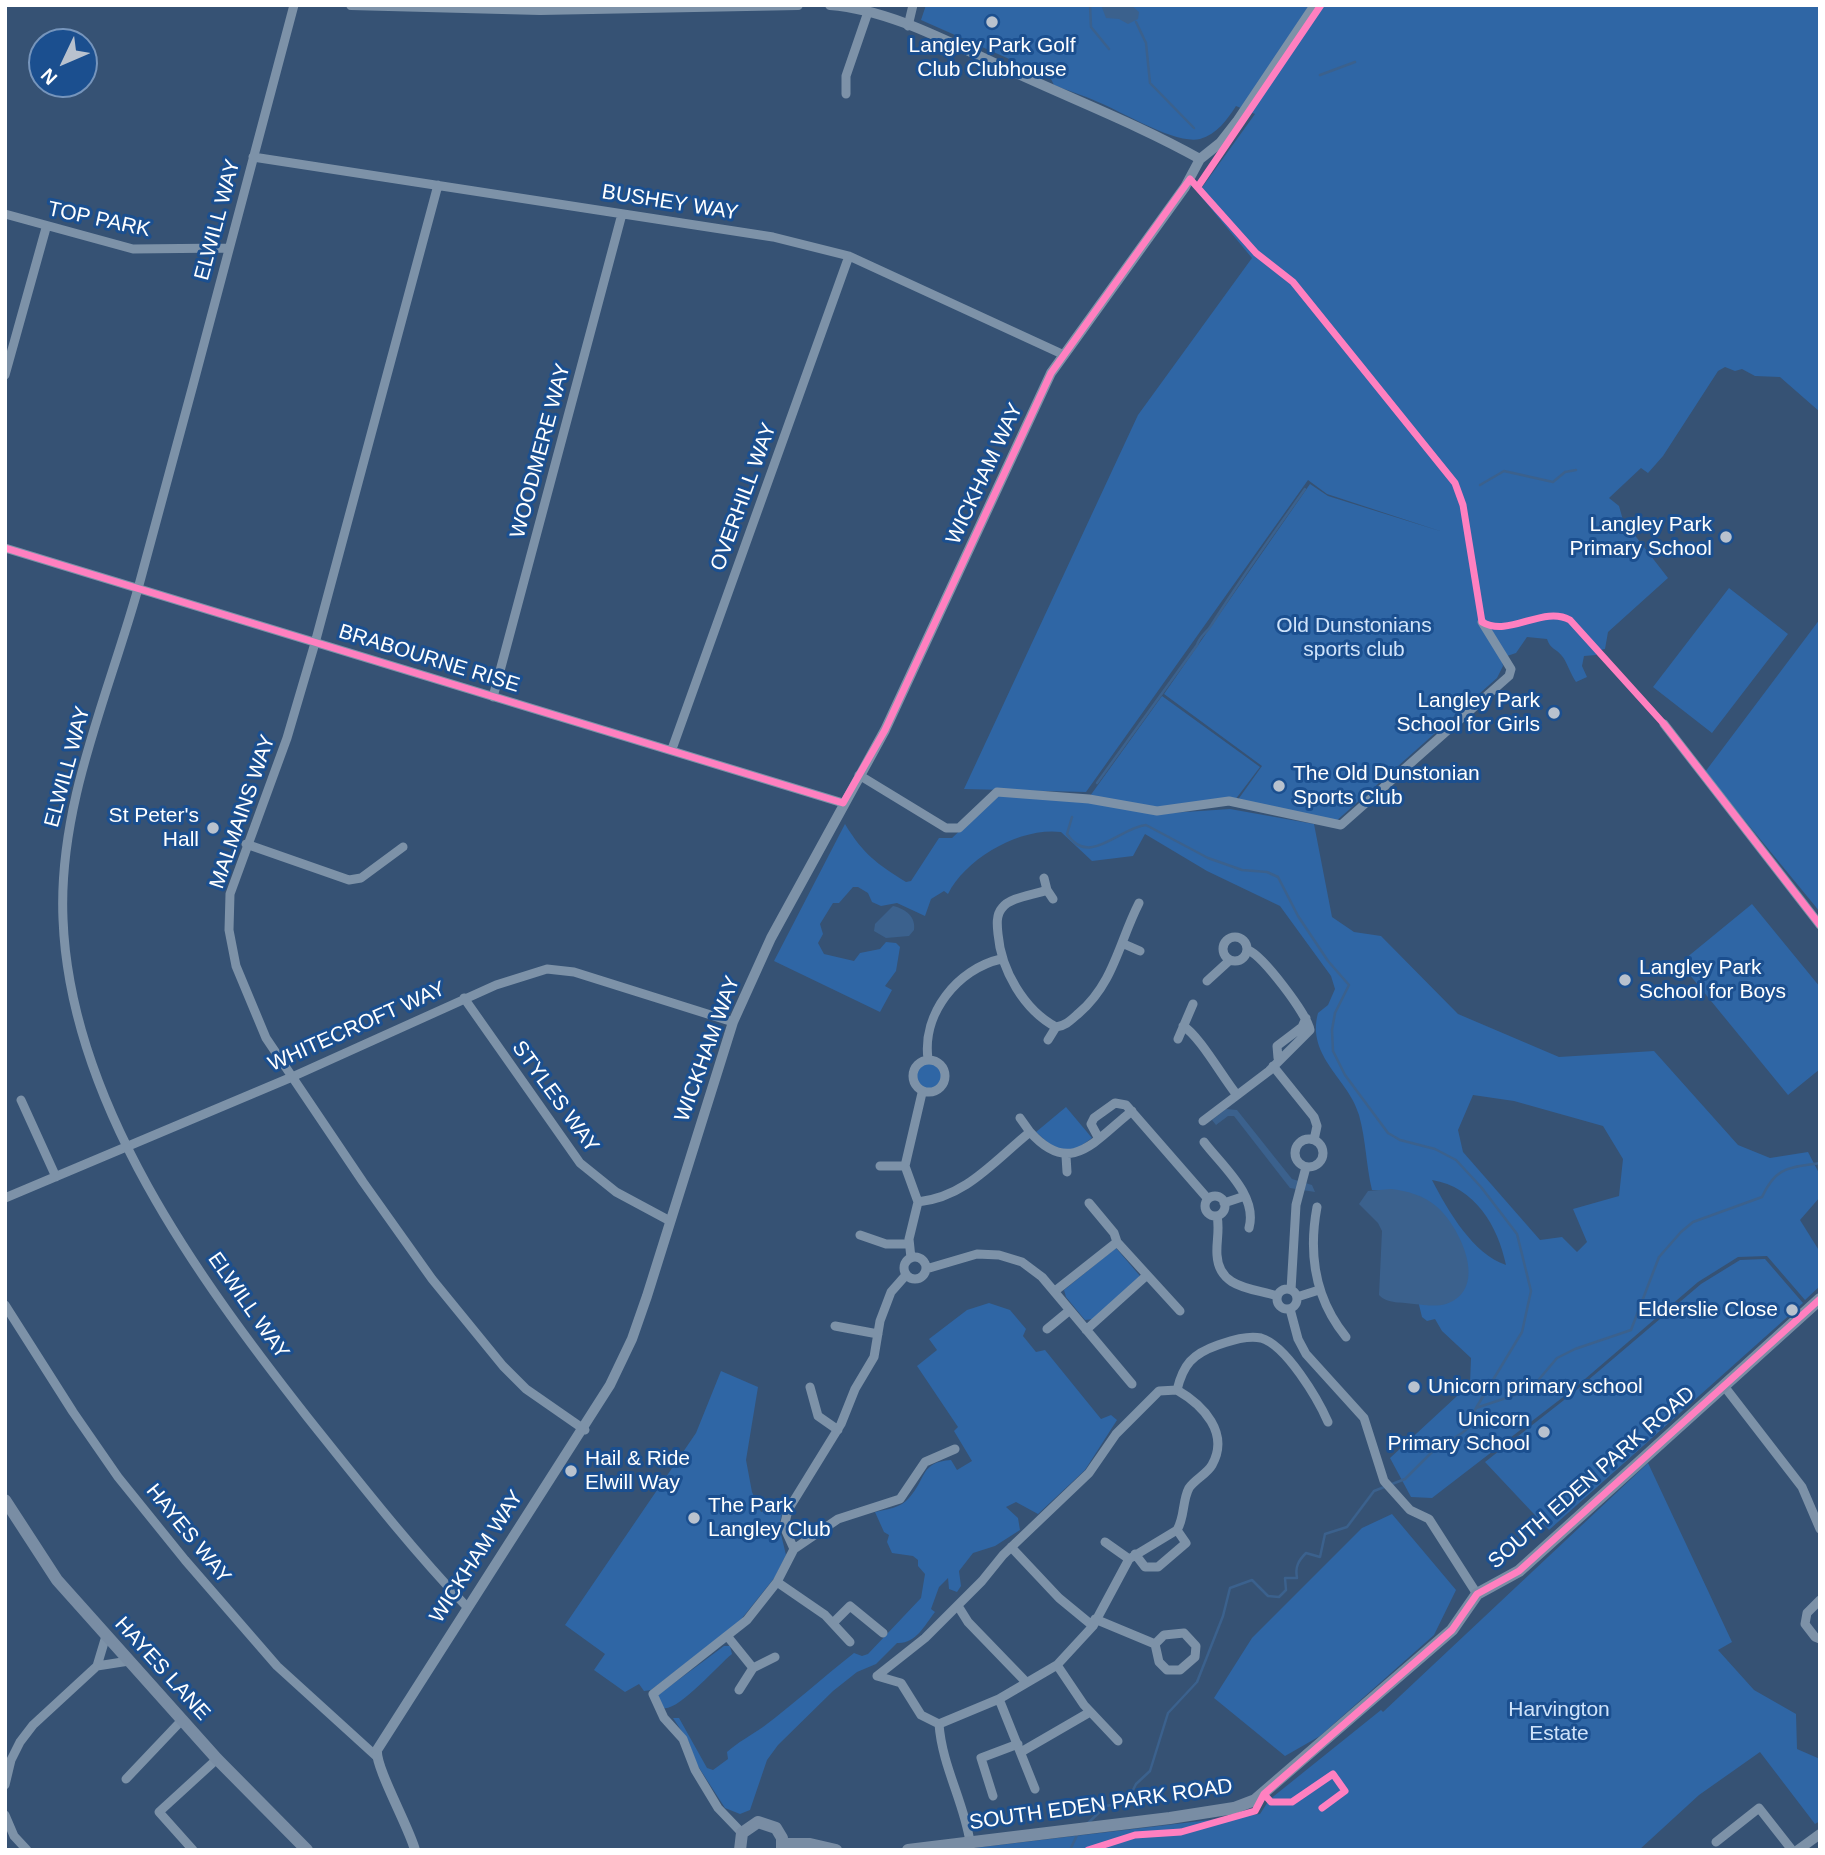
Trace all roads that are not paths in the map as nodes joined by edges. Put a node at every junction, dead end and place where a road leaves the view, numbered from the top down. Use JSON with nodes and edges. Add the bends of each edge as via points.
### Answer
{"nodes":[{"id":1,"x":294,"y":5,"type":"edge"},
{"id":2,"x":351,"y":5,"type":"edge"},
{"id":3,"x":798,"y":5,"type":"edge"},
{"id":4,"x":830,"y":5,"type":"edge"},
{"id":5,"x":913,"y":5,"type":"edge"},
{"id":6,"x":1315,"y":5,"type":"edge"},
{"id":7,"x":868,"y":12,"type":"junction"},
{"id":8,"x":908,"y":26,"type":"junction"},
{"id":9,"x":846,"y":94,"type":"dead end"},
{"id":10,"x":253,"y":157,"type":"junction"},
{"id":11,"x":1200,"y":159,"type":"junction"},
{"id":12,"x":438,"y":185,"type":"junction"},
{"id":13,"x":622,"y":214,"type":"junction"},
{"id":14,"x":5,"y":215,"type":"edge"},
{"id":15,"x":46,"y":228,"type":"junction"},
{"id":16,"x":228,"y":248,"type":"junction"},
{"id":17,"x":849,"y":256,"type":"junction"},
{"id":18,"x":1062,"y":354,"type":"junction"},
{"id":19,"x":5,"y":375,"type":"edge"},
{"id":20,"x":5,"y":548,"type":"edge"},
{"id":21,"x":138,"y":589,"type":"junction"},
{"id":22,"x":1482,"y":622,"type":"dead end"},
{"id":23,"x":315,"y":643,"type":"junction"},
{"id":24,"x":493,"y":697,"type":"junction"},
{"id":25,"x":1664,"y":723,"type":"dead end"},
{"id":26,"x":671,"y":750,"type":"junction"},
{"id":27,"x":859,"y":775,"type":"junction"},
{"id":28,"x":843,"y":803,"type":"junction"},
{"id":29,"x":246,"y":844,"type":"junction"},
{"id":30,"x":403,"y":847,"type":"dead end"},
{"id":31,"x":1044,"y":878,"type":"dead end"},
{"id":32,"x":1047,"y":890,"type":"junction"},
{"id":33,"x":1053,"y":900,"type":"dead end"},
{"id":34,"x":1139,"y":903,"type":"dead end"},
{"id":35,"x":1820,"y":925,"type":"edge"},
{"id":36,"x":1124,"y":944,"type":"junction"},
{"id":37,"x":1248,"y":950,"type":"junction"},
{"id":38,"x":1140,"y":951,"type":"dead end"},
{"id":39,"x":1000,"y":959,"type":"junction"},
{"id":40,"x":1230,"y":960,"type":"junction"},
{"id":41,"x":1207,"y":981,"type":"dead end"},
{"id":42,"x":464,"y":999,"type":"junction"},
{"id":43,"x":1194,"y":1004,"type":"dead end"},
{"id":44,"x":733,"y":1023,"type":"junction"},
{"id":45,"x":1183,"y":1026,"type":"junction"},
{"id":46,"x":1056,"y":1027,"type":"junction"},
{"id":47,"x":1178,"y":1039,"type":"dead end"},
{"id":48,"x":1048,"y":1040,"type":"dead end"},
{"id":49,"x":928,"y":1059,"type":"junction"},
{"id":50,"x":1276,"y":1062,"type":"junction"},
{"id":51,"x":292,"y":1077,"type":"junction"},
{"id":52,"x":922,"y":1093,"type":"junction"},
{"id":53,"x":1237,"y":1095,"type":"junction"},
{"id":54,"x":21,"y":1100,"type":"dead end"},
{"id":55,"x":1132,"y":1111,"type":"junction"},
{"id":56,"x":1020,"y":1118,"type":"dead end"},
{"id":57,"x":1203,"y":1121,"type":"dead end"},
{"id":58,"x":1031,"y":1132,"type":"junction"},
{"id":59,"x":1096,"y":1139,"type":"junction"},
{"id":60,"x":1314,"y":1140,"type":"junction"},
{"id":61,"x":1204,"y":1142,"type":"dead end"},
{"id":62,"x":127,"y":1146,"type":"junction"},
{"id":63,"x":1066,"y":1156,"type":"junction"},
{"id":64,"x":880,"y":1166,"type":"dead end"},
{"id":65,"x":905,"y":1166,"type":"junction"},
{"id":66,"x":1306,"y":1167,"type":"junction"},
{"id":67,"x":1067,"y":1172,"type":"dead end"},
{"id":68,"x":56,"y":1177,"type":"junction"},
{"id":69,"x":1245,"y":1196,"type":"junction"},
{"id":70,"x":5,"y":1198,"type":"edge"},
{"id":71,"x":1208,"y":1199,"type":"junction"},
{"id":72,"x":918,"y":1202,"type":"junction"},
{"id":73,"x":1089,"y":1203,"type":"dead end"},
{"id":74,"x":1224,"y":1203,"type":"junction"},
{"id":75,"x":1317,"y":1207,"type":"dead end"},
{"id":76,"x":1217,"y":1216,"type":"junction"},
{"id":77,"x":670,"y":1221,"type":"junction"},
{"id":78,"x":1249,"y":1228,"type":"dead end"},
{"id":79,"x":859,"y":1235,"type":"dead end"},
{"id":80,"x":1117,"y":1242,"type":"junction"},
{"id":81,"x":909,"y":1244,"type":"junction"},
{"id":82,"x":911,"y":1258,"type":"junction"},
{"id":83,"x":926,"y":1269,"type":"junction"},
{"id":84,"x":906,"y":1275,"type":"junction"},
{"id":85,"x":1146,"y":1276,"type":"junction"},
{"id":86,"x":1320,"y":1290,"type":"junction"},
{"id":87,"x":1055,"y":1291,"type":"junction"},
{"id":88,"x":1294,"y":1293,"type":"junction"},
{"id":89,"x":1278,"y":1296,"type":"junction"},
{"id":90,"x":5,"y":1305,"type":"edge"},
{"id":91,"x":1818,"y":1305,"type":"edge"},
{"id":92,"x":1290,"y":1309,"type":"junction"},
{"id":93,"x":1070,"y":1310,"type":"junction"},
{"id":94,"x":1180,"y":1311,"type":"dead end"},
{"id":95,"x":835,"y":1326,"type":"dead end"},
{"id":96,"x":1047,"y":1329,"type":"dead end"},
{"id":97,"x":1086,"y":1329,"type":"junction"},
{"id":98,"x":877,"y":1334,"type":"junction"},
{"id":99,"x":1346,"y":1337,"type":"dead end"},
{"id":100,"x":1132,"y":1384,"type":"dead end"},
{"id":101,"x":1724,"y":1386,"type":"junction"},
{"id":102,"x":810,"y":1387,"type":"dead end"},
{"id":103,"x":1177,"y":1390,"type":"junction"},
{"id":104,"x":1328,"y":1422,"type":"dead end"},
{"id":105,"x":584,"y":1430,"type":"junction"},
{"id":106,"x":838,"y":1430,"type":"junction"},
{"id":107,"x":955,"y":1449,"type":"dead end"},
{"id":108,"x":5,"y":1500,"type":"edge"},
{"id":109,"x":1177,"y":1530,"type":"junction"},
{"id":110,"x":1820,"y":1530,"type":"edge"},
{"id":111,"x":1105,"y":1542,"type":"dead end"},
{"id":112,"x":1011,"y":1547,"type":"junction"},
{"id":113,"x":794,"y":1549,"type":"junction"},
{"id":114,"x":1132,"y":1556,"type":"junction"},
{"id":115,"x":777,"y":1582,"type":"junction"},
{"id":116,"x":1477,"y":1594,"type":"junction"},
{"id":117,"x":1820,"y":1600,"type":"edge"},
{"id":118,"x":958,"y":1606,"type":"junction"},
{"id":119,"x":467,"y":1607,"type":"junction"},
{"id":120,"x":833,"y":1623,"type":"junction"},
{"id":121,"x":1094,"y":1623,"type":"junction"},
{"id":122,"x":883,"y":1633,"type":"dead end"},
{"id":123,"x":106,"y":1636,"type":"junction"},
{"id":124,"x":728,"y":1637,"type":"junction"},
{"id":125,"x":1820,"y":1639,"type":"edge"},
{"id":126,"x":850,"y":1642,"type":"dead end"},
{"id":127,"x":1156,"y":1644,"type":"junction"},
{"id":128,"x":775,"y":1657,"type":"dead end"},
{"id":129,"x":130,"y":1661,"type":"junction"},
{"id":130,"x":1057,"y":1665,"type":"junction"},
{"id":131,"x":97,"y":1666,"type":"junction"},
{"id":132,"x":752,"y":1668,"type":"junction"},
{"id":133,"x":1026,"y":1682,"type":"junction"},
{"id":134,"x":739,"y":1690,"type":"dead end"},
{"id":135,"x":999,"y":1699,"type":"junction"},
{"id":136,"x":1090,"y":1712,"type":"junction"},
{"id":137,"x":182,"y":1720,"type":"junction"},
{"id":138,"x":939,"y":1724,"type":"junction"},
{"id":139,"x":1118,"y":1741,"type":"dead end"},
{"id":140,"x":1019,"y":1748,"type":"junction"},
{"id":141,"x":8,"y":1756,"type":"edge"},
{"id":142,"x":376,"y":1756,"type":"junction"},
{"id":143,"x":217,"y":1759,"type":"junction"},
{"id":144,"x":126,"y":1779,"type":"dead end"},
{"id":145,"x":5,"y":1785,"type":"edge"},
{"id":146,"x":1035,"y":1789,"type":"dead end"},
{"id":147,"x":993,"y":1796,"type":"dead end"},
{"id":148,"x":5,"y":1815,"type":"edge"},
{"id":149,"x":742,"y":1833,"type":"junction"},
{"id":150,"x":1820,"y":1833,"type":"edge"},
{"id":151,"x":970,"y":1842,"type":"junction"},
{"id":152,"x":1716,"y":1842,"type":"dead end"},
{"id":153,"x":783,"y":1847,"type":"edge"},
{"id":154,"x":27,"y":1850,"type":"edge"},
{"id":155,"x":193,"y":1850,"type":"edge"},
{"id":156,"x":307,"y":1850,"type":"edge"},
{"id":157,"x":415,"y":1850,"type":"edge"},
{"id":158,"x":740,"y":1850,"type":"edge"},
{"id":159,"x":836,"y":1850,"type":"edge"},
{"id":160,"x":908,"y":1850,"type":"edge"},
{"id":161,"x":1792,"y":1850,"type":"edge"},
{"id":162,"x":1798,"y":1850,"type":"edge"}],
"edges":[{"from":1,"to":10,"type":"street","name":"ELWILL WAY"},
{"from":2,"to":3,"type":"street","via":[[540,10]]},
{"from":4,"to":7,"type":"street"},
{"from":5,"to":8,"type":"street"},
{"from":6,"to":11,"type":"street","name":"WICKHAM WAY","via":[[1229,132]]},
{"from":7,"to":8,"type":"street"},
{"from":7,"to":9,"type":"street","via":[[846,76]]},
{"from":8,"to":11,"type":"street"},
{"from":10,"to":12,"type":"street","name":"BUSHEY WAY"},
{"from":10,"to":16,"type":"street","name":"ELWILL WAY"},
{"from":11,"to":18,"type":"street","name":"WICKHAM WAY","via":[[1185,187]]},
{"from":12,"to":13,"type":"street","name":"BUSHEY WAY"},
{"from":12,"to":23,"type":"street","name":"MALMAINS WAY"},
{"from":13,"to":17,"type":"street","name":"BUSHEY WAY","via":[[773,237]]},
{"from":13,"to":24,"type":"street","name":"WOODMERE WAY"},
{"from":14,"to":15,"type":"street","name":"TOP PARK"},
{"from":15,"to":16,"type":"street","name":"TOP PARK","via":[[133,249]]},
{"from":15,"to":19,"type":"street"},
{"from":16,"to":21,"type":"street","name":"ELWILL WAY"},
{"from":17,"to":18,"type":"street","name":"BUSHEY WAY"},
{"from":17,"to":26,"type":"street","name":"OVERHILL WAY"},
{"from":18,"to":27,"type":"street","name":"WICKHAM WAY"},
{"from":20,"to":21,"type":"street","name":"BRABOURNE RISE"},
{"from":21,"to":23,"type":"street","name":"BRABOURNE RISE"},
{"from":21,"to":62,"type":"street","name":"ELWILL WAY","via":[[72,810],[62,921],[72,996],[99,1080]]},
{"from":22,"to":27,"type":"street","via":[[1511,669],[1509,676],[1341,825],[1229,801],[1157,811],[1089,799],[997,792],[959,828],[946,828]]},
{"from":23,"to":24,"type":"street","name":"BRABOURNE RISE"},
{"from":23,"to":29,"type":"street","name":"MALMAINS WAY","via":[[287,738]]},
{"from":24,"to":26,"type":"street","name":"BRABOURNE RISE"},
{"from":25,"to":35,"type":"street"},
{"from":26,"to":28,"type":"street","name":"BRABOURNE RISE"},
{"from":27,"to":28,"type":"street","name":"WICKHAM WAY"},
{"from":28,"to":44,"type":"street","name":"WICKHAM WAY","via":[[771,938]]},
{"from":29,"to":30,"type":"street","via":[[349,880],[361,878]]},
{"from":29,"to":51,"type":"street","name":"MALMAINS WAY","via":[[230,894],[229,930],[236,966],[266,1038]]},
{"from":31,"to":32,"type":"street"},
{"from":32,"to":33,"type":"street"},
{"from":32,"to":39,"type":"street","via":[[1008,902],[1001,909]]},
{"from":34,"to":36,"type":"street"},
{"from":36,"to":38,"type":"street"},
{"from":36,"to":46,"type":"street","via":[[1097,997],[1065,1025]]},
{"from":37,"to":40,"type":"street","via":[[1240,960]]},
{"from":37,"to":40,"type":"street","via":[[1242,938],[1230,938],[1223,948]]},
{"from":37,"to":50,"type":"street","via":[[1258,956],[1306,1018],[1302,1027],[1277,1046]]},
{"from":39,"to":46,"type":"street","via":[[1015,987]]},
{"from":39,"to":49,"type":"street","via":[[975,968],[953,986],[929,1033]]},
{"from":40,"to":41,"type":"street"},
{"from":42,"to":44,"type":"street","name":"WHITECROFT WAY","via":[[534,973],[560,970]]},
{"from":42,"to":51,"type":"street","name":"WHITECROFT WAY"},
{"from":42,"to":77,"type":"street","name":"STYLES WAY","via":[[580,1163],[616,1192]]},
{"from":43,"to":45,"type":"street"},
{"from":44,"to":77,"type":"street","name":"WICKHAM WAY"},
{"from":45,"to":47,"type":"street"},
{"from":45,"to":53,"type":"street","via":[[1199,1040]]},
{"from":46,"to":48,"type":"street"},
{"from":49,"to":52,"type":"street","via":[[914,1074]]},
{"from":49,"to":52,"type":"street","via":[[950,1072],[940,1087]]},
{"from":50,"to":53,"type":"street"},
{"from":50,"to":60,"type":"street","via":[[1315,1120]]},
{"from":51,"to":62,"type":"street","name":"WHITECROFT WAY"},
{"from":51,"to":105,"type":"street","name":"MALMAINS WAY","via":[[432,1279],[503,1366],[526,1389]]},
{"from":52,"to":65,"type":"street"},
{"from":53,"to":57,"type":"street"},
{"from":54,"to":68,"type":"street"},
{"from":55,"to":59,"type":"street"},
{"from":55,"to":59,"type":"street","via":[[1123,1103],[1111,1104],[1092,1121]]},
{"from":55,"to":71,"type":"street"},
{"from":56,"to":58,"type":"street"},
{"from":58,"to":63,"type":"street","via":[[1048,1150]]},
{"from":58,"to":72,"type":"street","via":[[966,1187]]},
{"from":59,"to":63,"type":"street"},
{"from":60,"to":66,"type":"street","via":[[1323,1148],[1323,1157],[1315,1166]]},
{"from":60,"to":66,"type":"street","via":[[1302,1141],[1296,1149],[1296,1158]]},
{"from":61,"to":69,"type":"street"},
{"from":62,"to":68,"type":"street","name":"WHITECROFT WAY"},
{"from":62,"to":119,"type":"street","name":"ELWILL WAY","via":[[246,1339],[405,1541]]},
{"from":63,"to":67,"type":"street"},
{"from":64,"to":65,"type":"street"},
{"from":65,"to":72,"type":"street"},
{"from":66,"to":88,"type":"street","via":[[1300,1186]]},
{"from":68,"to":70,"type":"street","name":"WHITECROFT WAY"},
{"from":69,"to":74,"type":"street"},
{"from":69,"to":78,"type":"street","via":[[1251,1214]]},
{"from":71,"to":74,"type":"street","via":[[1216,1197]]},
{"from":71,"to":76,"type":"street","via":[[1207,1213]]},
{"from":72,"to":81,"type":"street"},
{"from":73,"to":80,"type":"street"},
{"from":74,"to":76,"type":"street"},
{"from":75,"to":86,"type":"street","via":[[1313,1249]]},
{"from":76,"to":89,"type":"street","via":[[1217,1258],[1225,1276],[1242,1288]]},
{"from":77,"to":105,"type":"street","name":"WICKHAM WAY","via":[[632,1339]]},
{"from":79,"to":81,"type":"street","via":[[886,1244]]},
{"from":80,"to":85,"type":"street"},
{"from":80,"to":87,"type":"street"},
{"from":81,"to":82,"type":"street"},
{"from":82,"to":83,"type":"street","via":[[921,1259]]},
{"from":82,"to":84,"type":"street","via":[[904,1266]]},
{"from":83,"to":84,"type":"street","via":[[918,1279]]},
{"from":83,"to":87,"type":"street","via":[[970,1255],[996,1255],[1028,1266]]},
{"from":84,"to":98,"type":"street","via":[[892,1290]]},
{"from":85,"to":94,"type":"street"},
{"from":85,"to":97,"type":"street"},
{"from":86,"to":88,"type":"street"},
{"from":86,"to":99,"type":"street"},
{"from":87,"to":93,"type":"street"},
{"from":88,"to":89,"type":"street","via":[[1283,1290]]},
{"from":88,"to":92,"type":"street","via":[[1297,1303]]},
{"from":89,"to":92,"type":"street","via":[[1279,1305]]},
{"from":90,"to":142,"type":"street","name":"HAYES WAY","via":[[111,1466],[186,1560],[277,1666]]},
{"from":91,"to":101,"type":"main road","name":"SOUTH EDEN PARK ROAD"},
{"from":92,"to":116,"type":"street","via":[[1311,1360],[1364,1419],[1384,1481],[1410,1510],[1429,1519]]},
{"from":93,"to":96,"type":"street"},
{"from":93,"to":97,"type":"street"},
{"from":95,"to":98,"type":"street"},
{"from":97,"to":100,"type":"street"},
{"from":98,"to":106,"type":"street","via":[[874,1357]]},
{"from":101,"to":110,"type":"street","via":[[1802,1487]]},
{"from":101,"to":116,"type":"main road","name":"SOUTH EDEN PARK ROAD","via":[[1519,1571]]},
{"from":102,"to":106,"type":"street","via":[[818,1416]]},
{"from":103,"to":104,"type":"street","via":[[1182,1368],[1205,1349],[1236,1339],[1261,1338],[1313,1390]]},
{"from":103,"to":109,"type":"street","via":[[1208,1416],[1217,1437],[1212,1465],[1189,1489]]},
{"from":103,"to":112,"type":"street","via":[[1159,1391],[1116,1434],[1089,1474]]},
{"from":105,"to":119,"type":"street","name":"WICKHAM WAY"},
{"from":106,"to":113,"type":"street","via":[[785,1517],[785,1531]]},
{"from":107,"to":113,"type":"street","via":[[925,1462],[900,1499],[838,1519]]},
{"from":108,"to":123,"type":"main road","name":"HAYES LANE","via":[[57,1580]]},
{"from":109,"to":114,"type":"street"},
{"from":109,"to":114,"type":"street","via":[[1186,1539],[1185,1546],[1158,1567],[1145,1567]]},
{"from":111,"to":114,"type":"street"},
{"from":112,"to":118,"type":"street"},
{"from":112,"to":121,"type":"street","via":[[1059,1598]]},
{"from":113,"to":115,"type":"street"},
{"from":114,"to":121,"type":"street"},
{"from":115,"to":120,"type":"street"},
{"from":115,"to":124,"type":"street"},
{"from":116,"to":151,"type":"main road","name":"SOUTH EDEN PARK ROAD","via":[[1452,1630],[1255,1800],[1227,1810]]},
{"from":117,"to":125,"type":"street","via":[[1807,1613],[1805,1624]]},
{"from":118,"to":133,"type":"street"},
{"from":118,"to":138,"type":"street","via":[[877,1676],[901,1684],[921,1715]]},
{"from":119,"to":142,"type":"street","name":"WICKHAM WAY"},
{"from":120,"to":122,"type":"street","via":[[851,1606]]},
{"from":120,"to":126,"type":"street"},
{"from":121,"to":127,"type":"street"},
{"from":121,"to":130,"type":"street"},
{"from":123,"to":129,"type":"main road","name":"HAYES LANE"},
{"from":123,"to":131,"type":"street"},
{"from":124,"to":132,"type":"street"},
{"from":124,"to":149,"type":"street","via":[[658,1688],[653,1697],[664,1718],[678,1730],[718,1808]]},
{"from":127,"to":127,"type":"street","via":[[1159,1662],[1167,1670],[1180,1670],[1195,1657],[1196,1646],[1184,1633],[1164,1634]]},
{"from":128,"to":132,"type":"street"},
{"from":129,"to":131,"type":"street"},
{"from":129,"to":137,"type":"main road","name":"HAYES LANE"},
{"from":130,"to":133,"type":"street"},
{"from":130,"to":136,"type":"street"},
{"from":131,"to":141,"type":"street","via":[[33,1725]]},
{"from":132,"to":134,"type":"street"},
{"from":133,"to":135,"type":"street"},
{"from":135,"to":138,"type":"street"},
{"from":135,"to":140,"type":"street"},
{"from":136,"to":139,"type":"street"},
{"from":136,"to":140,"type":"street"},
{"from":137,"to":143,"type":"main road","name":"HAYES LANE"},
{"from":137,"to":144,"type":"street"},
{"from":138,"to":151,"type":"street","via":[[944,1758]]},
{"from":140,"to":146,"type":"street"},
{"from":140,"to":147,"type":"street","via":[[981,1758]]},
{"from":141,"to":145,"type":"street"},
{"from":142,"to":157,"type":"street"},
{"from":143,"to":155,"type":"street","via":[[159,1812]]},
{"from":143,"to":156,"type":"main road","name":"HAYES LANE"},
{"from":148,"to":154,"type":"street","via":[[14,1836]]},
{"from":149,"to":153,"type":"main road","via":[[765,1822],[776,1828]]},
{"from":149,"to":158,"type":"main road"},
{"from":150,"to":162,"type":"street"},
{"from":151,"to":160,"type":"main road","name":"SOUTH EDEN PARK ROAD"},
{"from":152,"to":161,"type":"street","via":[[1759,1808]]},
{"from":153,"to":159,"type":"main road","via":[[810,1844]]}]}
